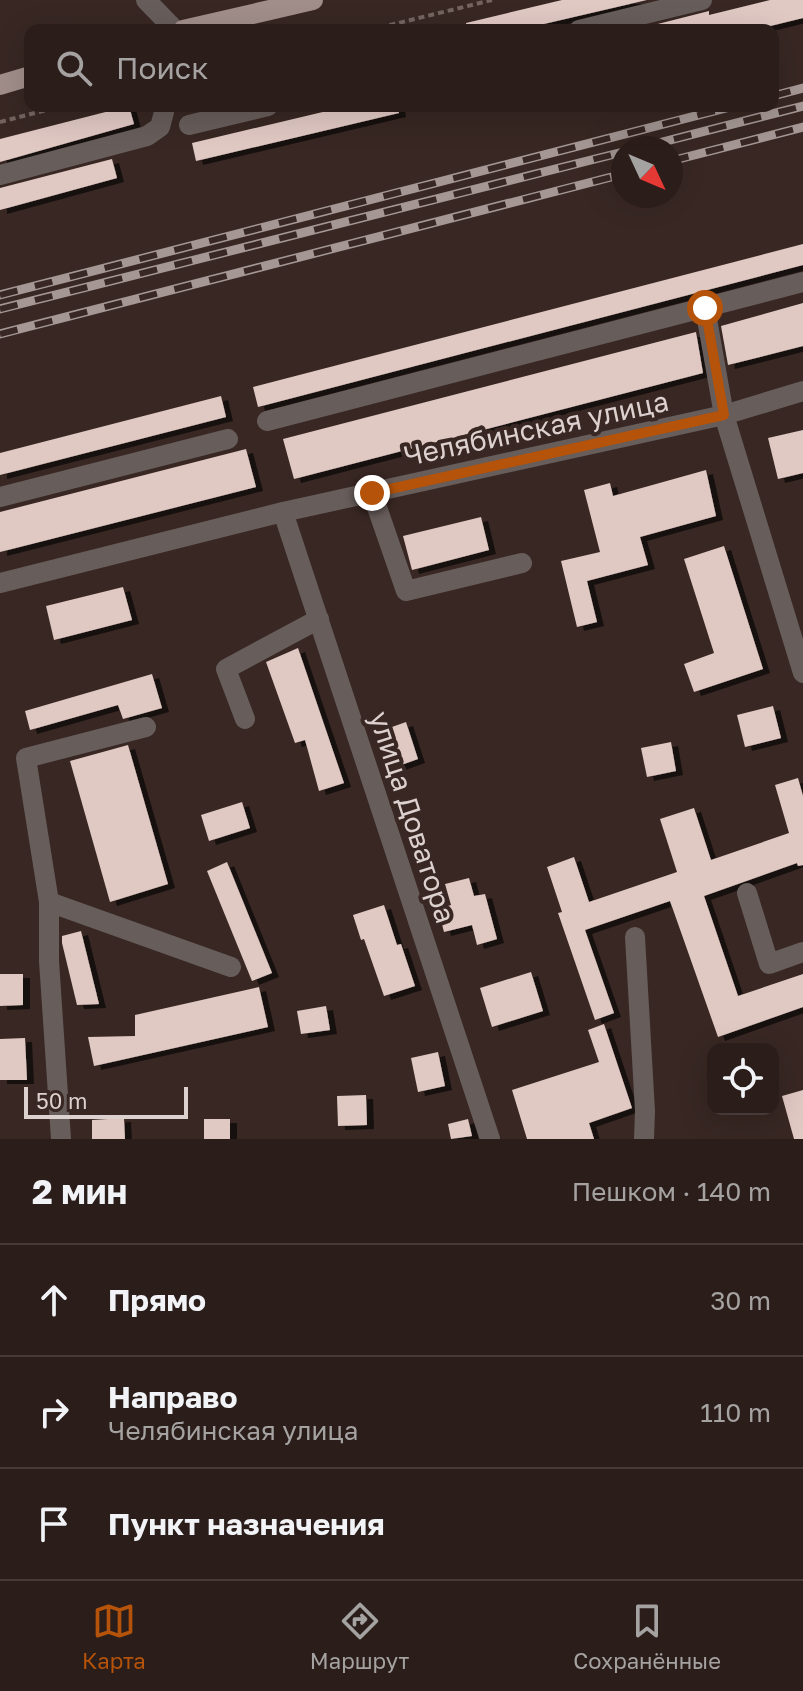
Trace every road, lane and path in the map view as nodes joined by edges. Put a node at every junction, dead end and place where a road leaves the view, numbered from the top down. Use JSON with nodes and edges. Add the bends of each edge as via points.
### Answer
{"nodes":[{"id":1,"x":146,"y":0,"type":"edge"},
{"id":2,"x":313,"y":0,"type":"edge"},
{"id":3,"x":492,"y":0,"type":"edge"},
{"id":4,"x":702,"y":0,"type":"edge"},
{"id":5,"x":169,"y":24,"type":"edge"},
{"id":6,"x":209,"y":24,"type":"edge"},
{"id":7,"x":394,"y":24,"type":"edge"},
{"id":8,"x":604,"y":24,"type":"edge"},
{"id":9,"x":24,"y":78,"type":"edge"},
{"id":10,"x":0,"y":85,"type":"edge"},
{"id":11,"x":39,"y":112,"type":"edge"},
{"id":12,"x":164,"y":112,"type":"edge"},
{"id":13,"x":243,"y":112,"type":"edge"},
{"id":14,"x":0,"y":122,"type":"edge"},
{"id":15,"x":189,"y":125,"type":"dead end"},
{"id":16,"x":0,"y":175,"type":"edge"},
{"id":17,"x":803,"y":282,"type":"edge"},
{"id":18,"x":705,"y":308,"type":"junction"},
{"id":19,"x":803,"y":391,"type":"edge"},
{"id":20,"x":724,"y":415,"type":"junction"},
{"id":21,"x":267,"y":421,"type":"dead end"},
{"id":22,"x":228,"y":439,"type":"dead end"},
{"id":23,"x":372,"y":493,"type":"junction"},
{"id":24,"x":0,"y":497,"type":"edge"},
{"id":25,"x":283,"y":512,"type":"junction"},
{"id":26,"x":522,"y":563,"type":"dead end"},
{"id":27,"x":0,"y":583,"type":"edge"},
{"id":28,"x":319,"y":619,"type":"junction"},
{"id":29,"x":803,"y":673,"type":"edge"},
{"id":30,"x":245,"y":719,"type":"dead end"},
{"id":31,"x":146,"y":727,"type":"dead end"},
{"id":32,"x":747,"y":893,"type":"dead end"},
{"id":33,"x":49,"y":902,"type":"junction"},
{"id":34,"x":635,"y":937,"type":"dead end"},
{"id":35,"x":803,"y":952,"type":"edge"},
{"id":36,"x":231,"y":967,"type":"dead end"},
{"id":37,"x":61,"y":1139,"type":"edge"},
{"id":38,"x":490,"y":1139,"type":"edge"},
{"id":39,"x":644,"y":1139,"type":"edge"}],
"edges":[{"from":1,"to":5,"type":"street"},
{"from":2,"to":6,"type":"main road"},
{"from":3,"to":7,"type":"path"},
{"from":4,"to":8,"type":"street"},
{"from":9,"to":10,"type":"main road"},
{"from":11,"to":14,"type":"path"},
{"from":12,"to":16,"type":"street","via":[[160,127],[147,136]]},
{"from":13,"to":15,"type":"street"},
{"from":17,"to":18,"type":"street"},
{"from":18,"to":20,"type":"street"},
{"from":18,"to":21,"type":"street"},
{"from":19,"to":20,"type":"street","name":"Челябинская улица"},
{"from":20,"to":23,"type":"street","name":"Челябинская улица"},
{"from":20,"to":29,"type":"street"},
{"from":22,"to":24,"type":"street"},
{"from":23,"to":25,"type":"street","name":"Челябинская улица"},
{"from":23,"to":26,"type":"street","via":[[406,591]]},
{"from":25,"to":27,"type":"street","name":"Челябинская улица"},
{"from":25,"to":28,"type":"street","name":"улица Доватора"},
{"from":28,"to":30,"type":"street","via":[[226,669]]},
{"from":28,"to":38,"type":"street","name":"улица Доватора"},
{"from":31,"to":33,"type":"street","via":[[26,758]]},
{"from":32,"to":35,"type":"street","via":[[769,964]]},
{"from":33,"to":36,"type":"street"},
{"from":33,"to":37,"type":"street"},
{"from":34,"to":39,"type":"street"}]}
